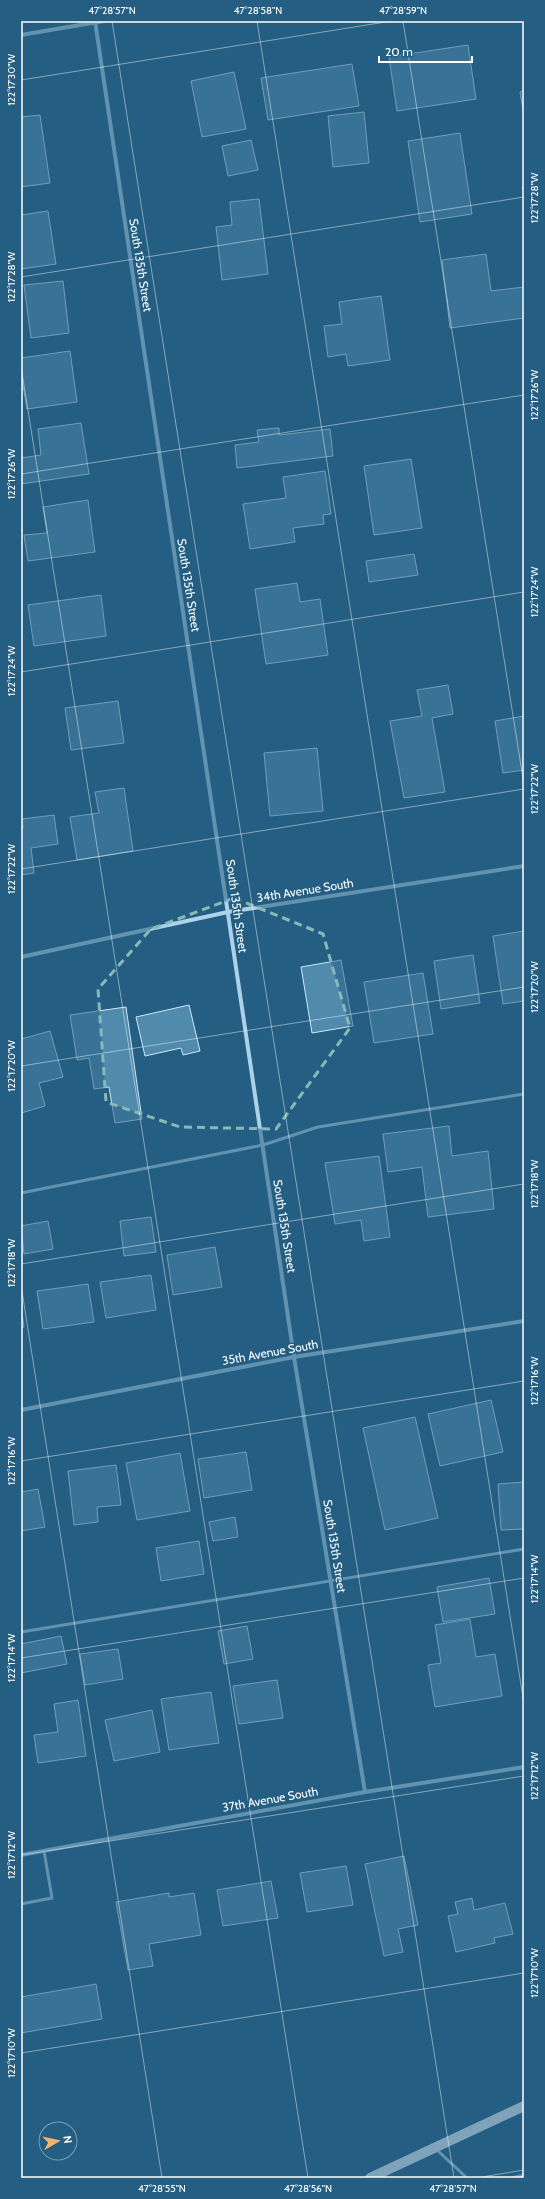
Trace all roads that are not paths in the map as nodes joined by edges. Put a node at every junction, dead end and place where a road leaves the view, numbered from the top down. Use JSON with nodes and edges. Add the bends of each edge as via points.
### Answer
{"nodes":[{"id":1,"x":104,"y":21,"type":"edge"},
{"id":2,"x":95,"y":22,"type":"edge"},
{"id":3,"x":21,"y":35,"type":"edge"},
{"id":4,"x":524,"y":866,"type":"edge"},
{"id":5,"x":228,"y":912,"type":"junction"},
{"id":6,"x":21,"y":957,"type":"edge"},
{"id":7,"x":524,"y":1094,"type":"edge"},
{"id":8,"x":263,"y":1145,"type":"junction"},
{"id":9,"x":21,"y":1193,"type":"edge"},
{"id":10,"x":524,"y":1321,"type":"edge"},
{"id":11,"x":294,"y":1358,"type":"junction"},
{"id":12,"x":21,"y":1410,"type":"edge"},
{"id":13,"x":524,"y":1549,"type":"edge"},
{"id":14,"x":331,"y":1580,"type":"junction"},
{"id":15,"x":21,"y":1632,"type":"edge"},
{"id":16,"x":524,"y":1767,"type":"edge"},
{"id":17,"x":365,"y":1792,"type":"junction"},
{"id":18,"x":44,"y":1851,"type":"junction"},
{"id":19,"x":21,"y":1855,"type":"edge"},
{"id":20,"x":21,"y":1904,"type":"edge"},
{"id":21,"x":524,"y":2106,"type":"edge"},
{"id":22,"x":436,"y":2148,"type":"junction"},
{"id":23,"x":524,"y":2175,"type":"edge"},
{"id":24,"x":370,"y":2178,"type":"edge"},
{"id":25,"x":467,"y":2178,"type":"edge"},
{"id":26,"x":512,"y":2178,"type":"edge"}],
"edges":[{"from":1,"to":2,"type":"street"},
{"from":2,"to":3,"type":"street"},
{"from":2,"to":5,"type":"street","name":"South 135th Street"},
{"from":4,"to":5,"type":"street","name":"34th Avenue South"},
{"from":5,"to":6,"type":"street","name":"34th Avenue South"},
{"from":5,"to":8,"type":"street","name":"South 135th Street"},
{"from":7,"to":8,"type":"lane","via":[[318,1127]]},
{"from":8,"to":9,"type":"lane"},
{"from":8,"to":11,"type":"street","name":"South 135th Street"},
{"from":10,"to":11,"type":"street","name":"35th Avenue South"},
{"from":11,"to":12,"type":"street","name":"35th Avenue South"},
{"from":11,"to":14,"type":"street","name":"South 135th Street"},
{"from":13,"to":14,"type":"lane"},
{"from":14,"to":15,"type":"lane"},
{"from":14,"to":17,"type":"street","name":"South 135th Street"},
{"from":16,"to":17,"type":"street","name":"37th Avenue South"},
{"from":17,"to":18,"type":"street","name":"37th Avenue South"},
{"from":18,"to":19,"type":"street","name":"37th Avenue South"},
{"from":18,"to":20,"type":"lane","via":[[52,1898]]},
{"from":21,"to":22,"type":"main road"},
{"from":22,"to":24,"type":"main road"},
{"from":22,"to":25,"type":"lane"},
{"from":23,"to":26,"type":"lane"}]}
